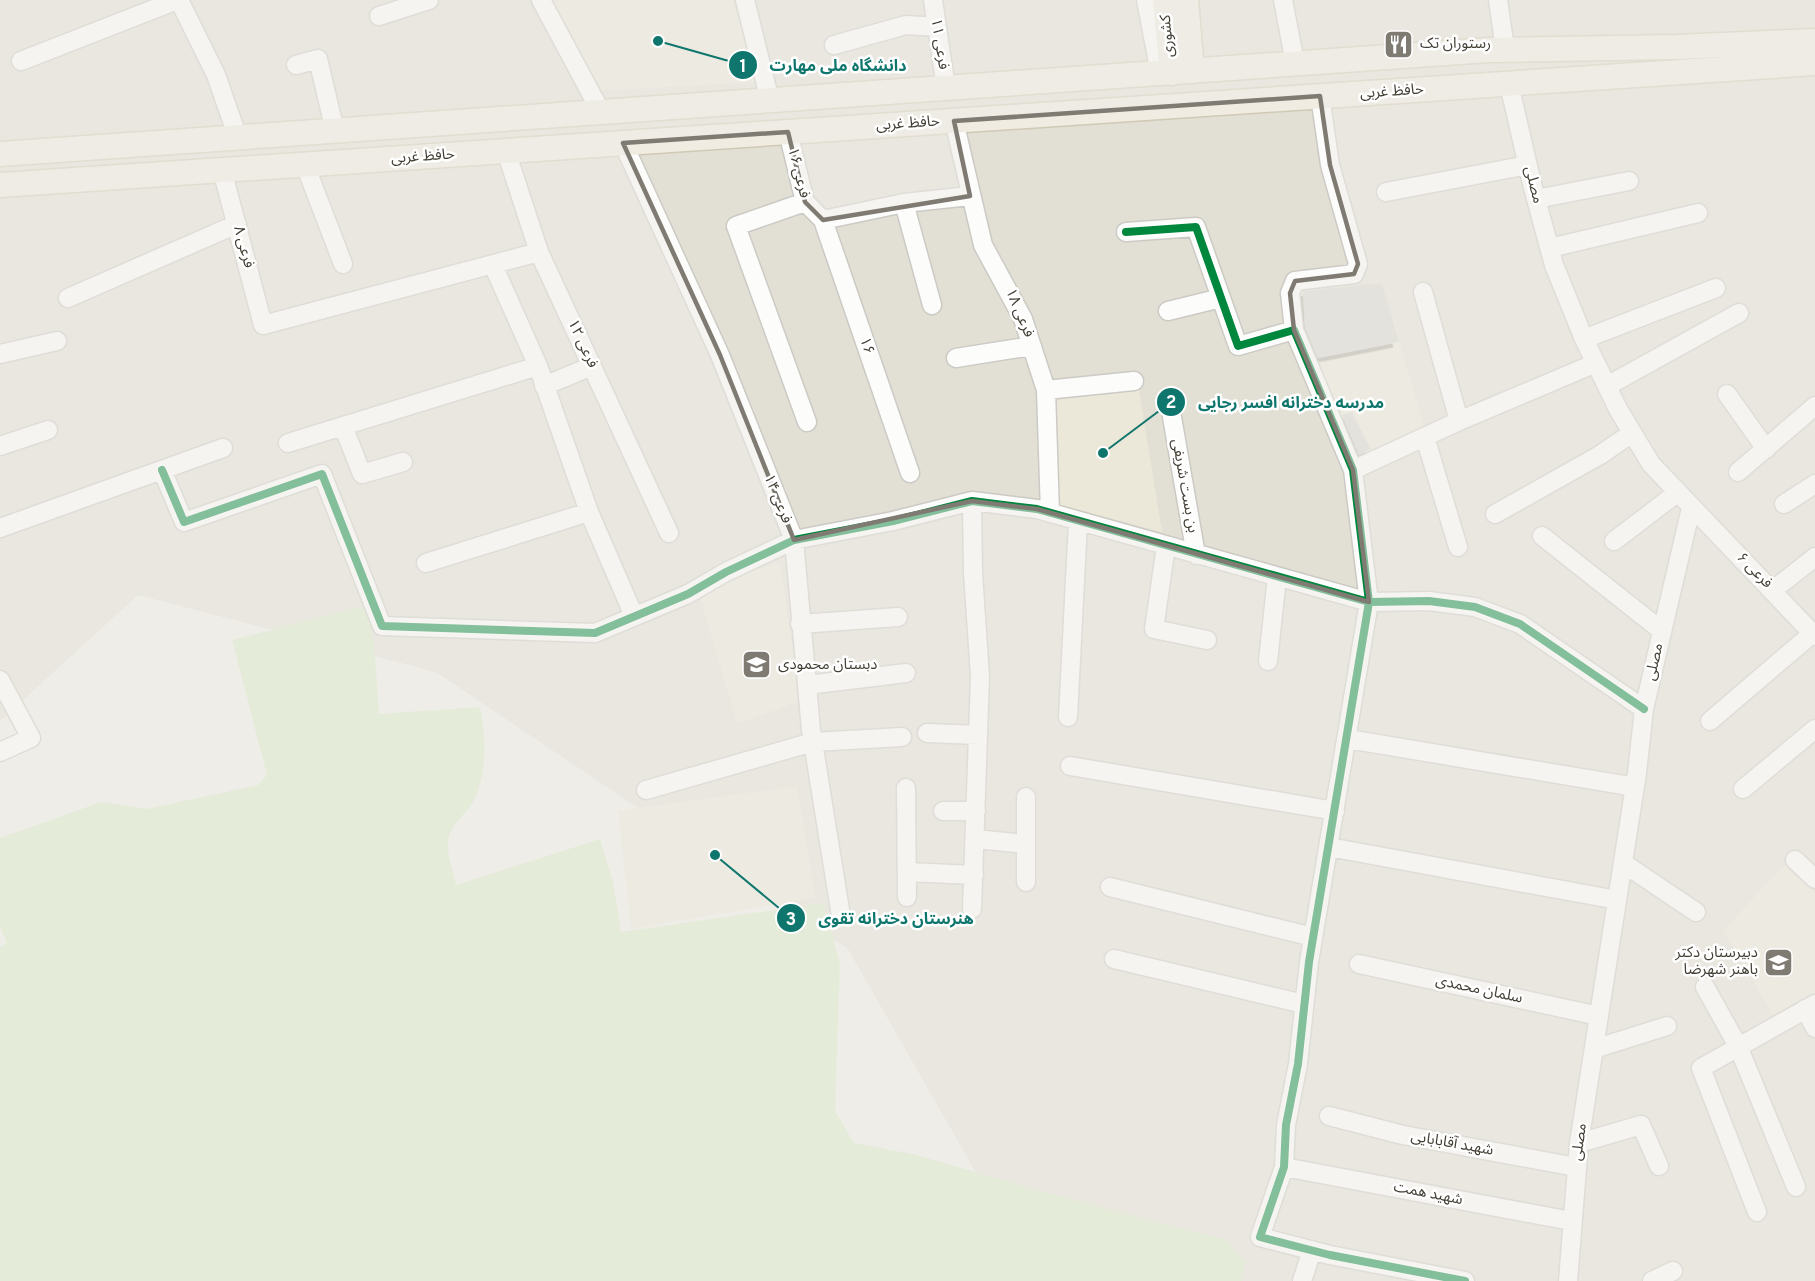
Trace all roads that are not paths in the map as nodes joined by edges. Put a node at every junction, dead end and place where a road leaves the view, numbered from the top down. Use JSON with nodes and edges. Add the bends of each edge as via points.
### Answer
{"nodes":[{"id":1,"x":178,"y":0,"type":"edge"},
{"id":2,"x":541,"y":0,"type":"edge"},
{"id":3,"x":745,"y":0,"type":"edge"},
{"id":4,"x":933,"y":0,"type":"edge"},
{"id":5,"x":1146,"y":0,"type":"edge"},
{"id":6,"x":1165,"y":0,"type":"edge"},
{"id":7,"x":1186,"y":0,"type":"edge"},
{"id":8,"x":1283,"y":0,"type":"edge"},
{"id":9,"x":1498,"y":0,"type":"edge"},
{"id":10,"x":424,"y":1,"type":"edge"},
{"id":11,"x":379,"y":16,"type":"dead end"},
{"id":12,"x":937,"y":27,"type":"junction"},
{"id":13,"x":1815,"y":41,"type":"edge"},
{"id":14,"x":834,"y":45,"type":"dead end"},
{"id":15,"x":1505,"y":49,"type":"junction"},
{"id":16,"x":1678,"y":59,"type":"junction"},
{"id":17,"x":21,"y":61,"type":"dead end"},
{"id":18,"x":1295,"y":63,"type":"junction"},
{"id":19,"x":1815,"y":63,"type":"edge"},
{"id":20,"x":296,"y":64,"type":"dead end"},
{"id":21,"x":1166,"y":73,"type":"junction"},
{"id":22,"x":1094,"y":77,"type":"junction"},
{"id":23,"x":1509,"y":84,"type":"junction"},
{"id":24,"x":946,"y":88,"type":"junction"},
{"id":25,"x":1320,"y":96,"type":"junction"},
{"id":26,"x":770,"y":100,"type":"junction"},
{"id":27,"x":1140,"y":109,"type":"junction"},
{"id":28,"x":601,"y":112,"type":"junction"},
{"id":29,"x":1096,"y":112,"type":"junction"},
{"id":30,"x":954,"y":121,"type":"junction"},
{"id":31,"x":371,"y":129,"type":"junction"},
{"id":32,"x":335,"y":131,"type":"junction"},
{"id":33,"x":788,"y":132,"type":"junction"},
{"id":34,"x":238,"y":138,"type":"junction"},
{"id":35,"x":623,"y":143,"type":"junction"},
{"id":36,"x":506,"y":151,"type":"junction"},
{"id":37,"x":0,"y":154,"type":"edge"},
{"id":38,"x":371,"y":160,"type":"junction"},
{"id":39,"x":305,"y":165,"type":"junction"},
{"id":40,"x":1528,"y":165,"type":"junction"},
{"id":41,"x":222,"y":170,"type":"junction"},
{"id":42,"x":1629,"y":181,"type":"dead end"},
{"id":43,"x":0,"y":185,"type":"edge"},
{"id":44,"x":1386,"y":192,"type":"dead end"},
{"id":45,"x":970,"y":196,"type":"junction"},
{"id":46,"x":1536,"y":199,"type":"junction"},
{"id":47,"x":904,"y":203,"type":"junction"},
{"id":48,"x":813,"y":211,"type":"junction"},
{"id":49,"x":1698,"y":213,"type":"dead end"},
{"id":50,"x":237,"y":224,"type":"junction"},
{"id":51,"x":1126,"y":232,"type":"dead end"},
{"id":52,"x":1550,"y":248,"type":"junction"},
{"id":53,"x":539,"y":252,"type":"junction"},
{"id":54,"x":343,"y":264,"type":"dead end"},
{"id":55,"x":493,"y":265,"type":"junction"},
{"id":56,"x":1716,"y":288,"type":"dead end"},
{"id":57,"x":1423,"y":292,"type":"dead end"},
{"id":58,"x":68,"y":298,"type":"dead end"},
{"id":59,"x":1221,"y":298,"type":"junction"},
{"id":60,"x":932,"y":305,"type":"dead end"},
{"id":61,"x":1168,"y":311,"type":"dead end"},
{"id":62,"x":1739,"y":313,"type":"dead end"},
{"id":63,"x":1294,"y":330,"type":"junction"},
{"id":64,"x":1584,"y":339,"type":"junction"},
{"id":65,"x":57,"y":341,"type":"dead end"},
{"id":66,"x":1032,"y":346,"type":"junction"},
{"id":67,"x":0,"y":354,"type":"edge"},
{"id":68,"x":956,"y":358,"type":"dead end"},
{"id":69,"x":1596,"y":363,"type":"junction"},
{"id":70,"x":538,"y":366,"type":"junction"},
{"id":71,"x":592,"y":366,"type":"junction"},
{"id":72,"x":1134,"y":381,"type":"dead end"},
{"id":73,"x":544,"y":386,"type":"junction"},
{"id":74,"x":1607,"y":386,"type":"junction"},
{"id":75,"x":1046,"y":390,"type":"junction"},
{"id":76,"x":1727,"y":394,"type":"dead end"},
{"id":77,"x":1815,"y":406,"type":"edge"},
{"id":78,"x":1172,"y":417,"type":"dead end"},
{"id":79,"x":1459,"y":421,"type":"junction"},
{"id":80,"x":807,"y":422,"type":"dead end"},
{"id":81,"x":343,"y":426,"type":"junction"},
{"id":82,"x":48,"y":430,"type":"dead end"},
{"id":83,"x":1632,"y":433,"type":"junction"},
{"id":84,"x":1425,"y":437,"type":"junction"},
{"id":85,"x":288,"y":443,"type":"dead end"},
{"id":86,"x":0,"y":446,"type":"edge"},
{"id":87,"x":223,"y":448,"type":"dead end"},
{"id":88,"x":1766,"y":448,"type":"junction"},
{"id":89,"x":403,"y":462,"type":"dead end"},
{"id":90,"x":162,"y":470,"type":"junction"},
{"id":91,"x":1353,"y":470,"type":"junction"},
{"id":92,"x":1738,"y":472,"type":"dead end"},
{"id":93,"x":910,"y":473,"type":"dead end"},
{"id":94,"x":1815,"y":484,"type":"edge"},
{"id":95,"x":1677,"y":493,"type":"junction"},
{"id":96,"x":972,"y":501,"type":"junction"},
{"id":97,"x":1784,"y":504,"type":"dead end"},
{"id":98,"x":1691,"y":508,"type":"junction"},
{"id":99,"x":588,"y":512,"type":"junction"},
{"id":100,"x":1050,"y":513,"type":"junction"},
{"id":101,"x":1495,"y":514,"type":"dead end"},
{"id":102,"x":1078,"y":522,"type":"junction"},
{"id":103,"x":0,"y":528,"type":"edge"},
{"id":104,"x":669,"y":533,"type":"dead end"},
{"id":105,"x":1542,"y":536,"type":"dead end"},
{"id":106,"x":794,"y":540,"type":"junction"},
{"id":107,"x":1614,"y":541,"type":"dead end"},
{"id":108,"x":1166,"y":546,"type":"junction"},
{"id":109,"x":1458,"y":547,"type":"dead end"},
{"id":110,"x":1196,"y":555,"type":"junction"},
{"id":111,"x":1815,"y":557,"type":"edge"},
{"id":112,"x":426,"y":564,"type":"dead end"},
{"id":113,"x":1277,"y":577,"type":"junction"},
{"id":114,"x":1773,"y":590,"type":"junction"},
{"id":115,"x":1369,"y":602,"type":"junction"},
{"id":116,"x":634,"y":616,"type":"junction"},
{"id":117,"x":898,"y":617,"type":"dead end"},
{"id":118,"x":800,"y":624,"type":"junction"},
{"id":119,"x":1662,"y":631,"type":"junction"},
{"id":120,"x":1814,"y":634,"type":"edge"},
{"id":121,"x":1206,"y":640,"type":"dead end"},
{"id":122,"x":1268,"y":661,"type":"dead end"},
{"id":123,"x":906,"y":674,"type":"dead end"},
{"id":124,"x":0,"y":680,"type":"edge"},
{"id":125,"x":807,"y":685,"type":"junction"},
{"id":126,"x":1644,"y":709,"type":"junction"},
{"id":127,"x":1068,"y":717,"type":"dead end"},
{"id":128,"x":1710,"y":721,"type":"dead end"},
{"id":129,"x":1815,"y":729,"type":"edge"},
{"id":130,"x":927,"y":733,"type":"dead end"},
{"id":131,"x":978,"y":735,"type":"junction"},
{"id":132,"x":902,"y":737,"type":"dead end"},
{"id":133,"x":1348,"y":739,"type":"junction"},
{"id":134,"x":813,"y":742,"type":"junction"},
{"id":135,"x":9,"y":749,"type":"edge"},
{"id":136,"x":1070,"y":766,"type":"dead end"},
{"id":137,"x":1635,"y":787,"type":"junction"},
{"id":138,"x":906,"y":788,"type":"dead end"},
{"id":139,"x":646,"y":789,"type":"dead end"},
{"id":140,"x":1743,"y":789,"type":"dead end"},
{"id":141,"x":1026,"y":797,"type":"dead end"},
{"id":142,"x":943,"y":811,"type":"dead end"},
{"id":143,"x":1335,"y":811,"type":"junction"},
{"id":144,"x":976,"y":812,"type":"junction"},
{"id":145,"x":975,"y":839,"type":"junction"},
{"id":146,"x":1026,"y":843,"type":"junction"},
{"id":147,"x":1329,"y":847,"type":"junction"},
{"id":148,"x":1795,"y":860,"type":"dead end"},
{"id":149,"x":1623,"y":863,"type":"junction"},
{"id":150,"x":907,"y":872,"type":"junction"},
{"id":151,"x":974,"y":875,"type":"junction"},
{"id":152,"x":1815,"y":879,"type":"edge"},
{"id":153,"x":1026,"y":882,"type":"dead end"},
{"id":154,"x":1110,"y":887,"type":"dead end"},
{"id":155,"x":907,"y":897,"type":"dead end"},
{"id":156,"x":1617,"y":900,"type":"junction"},
{"id":157,"x":972,"y":909,"type":"dead end"},
{"id":158,"x":1696,"y":912,"type":"dead end"},
{"id":159,"x":841,"y":916,"type":"dead end"},
{"id":160,"x":1313,"y":937,"type":"junction"},
{"id":161,"x":1114,"y":959,"type":"dead end"},
{"id":162,"x":1359,"y":964,"type":"dead end"},
{"id":163,"x":1705,"y":987,"type":"dead end"},
{"id":164,"x":1305,"y":1004,"type":"junction"},
{"id":165,"x":1810,"y":1006,"type":"edge"},
{"id":166,"x":1599,"y":1016,"type":"junction"},
{"id":167,"x":1667,"y":1026,"type":"dead end"},
{"id":168,"x":1815,"y":1028,"type":"edge"},
{"id":169,"x":1738,"y":1046,"type":"junction"},
{"id":170,"x":1594,"y":1049,"type":"junction"},
{"id":171,"x":1329,"y":1116,"type":"dead end"},
{"id":172,"x":1579,"y":1143,"type":"junction"},
{"id":173,"x":1284,"y":1167,"type":"junction"},
{"id":174,"x":1576,"y":1167,"type":"junction"},
{"id":175,"x":1659,"y":1167,"type":"dead end"},
{"id":176,"x":1796,"y":1187,"type":"dead end"},
{"id":177,"x":1756,"y":1212,"type":"dead end"},
{"id":178,"x":1571,"y":1221,"type":"junction"},
{"id":179,"x":1312,"y":1250,"type":"junction"},
{"id":180,"x":1673,"y":1271,"type":"dead end"},
{"id":181,"x":1302,"y":1281,"type":"edge"},
{"id":182,"x":1465,"y":1281,"type":"edge"},
{"id":183,"x":1568,"y":1281,"type":"edge"},
{"id":184,"x":1652,"y":1281,"type":"edge"}],
"edges":[{"from":1,"to":17,"type":"street"},
{"from":1,"to":34,"type":"street","via":[[216,75]]},
{"from":2,"to":28,"type":"street"},
{"from":3,"to":26,"type":"street"},
{"from":4,"to":12,"type":"street","name":"فرعی ۱۱"},
{"from":5,"to":21,"type":"street"},
{"from":6,"to":21,"type":"main road","name":"کشوری"},
{"from":7,"to":21,"type":"main road","name":"کشوری"},
{"from":8,"to":18,"type":"street"},
{"from":9,"to":15,"type":"street"},
{"from":10,"to":11,"type":"street"},
{"from":12,"to":14,"type":"street","via":[[906,25]]},
{"from":12,"to":24,"type":"street","name":"فرعی ۱۱"},
{"from":13,"to":16,"type":"main road","name":"حافظ غربی"},
{"from":15,"to":16,"type":"main road","name":"حافظ غربی"},
{"from":15,"to":18,"type":"main road","name":"حافظ غربی"},
{"from":16,"to":19,"type":"main road","name":"حافظ غربی"},
{"from":16,"to":23,"type":"main road","name":"حافظ غربی"},
{"from":18,"to":21,"type":"main road","name":"حافظ غربی"},
{"from":20,"to":32,"type":"street","via":[[318,59]]},
{"from":21,"to":22,"type":"main road","name":"حافظ غربی"},
{"from":21,"to":27,"type":"main road","via":[[1133,83],[1131,93]]},
{"from":22,"to":24,"type":"main road","name":"حافظ غربی"},
{"from":22,"to":29,"type":"main road","via":[[1103,91]]},
{"from":23,"to":25,"type":"main road","name":"حافظ غربی"},
{"from":23,"to":40,"type":"street","name":"مصلی"},
{"from":24,"to":26,"type":"main road","name":"حافظ غربی"},
{"from":25,"to":27,"type":"main road","name":"حافظ غربی"},
{"from":25,"to":63,"type":"street","via":[[1330,165],[1358,264],[1354,274],[1294,281],[1290,293]]},
{"from":26,"to":28,"type":"main road","name":"حافظ غربی"},
{"from":27,"to":29,"type":"main road","name":"حافظ غربی"},
{"from":28,"to":31,"type":"main road","name":"حافظ غربی"},
{"from":29,"to":30,"type":"main road","name":"حافظ غربی"},
{"from":30,"to":33,"type":"main road","name":"حافظ غربی"},
{"from":30,"to":45,"type":"street","name":"فرعی ۱۸"},
{"from":31,"to":32,"type":"main road","name":"حافظ غربی"},
{"from":31,"to":38,"type":"main road"},
{"from":32,"to":34,"type":"main road","name":"حافظ غربی"},
{"from":33,"to":35,"type":"main road","name":"حافظ غربی"},
{"from":33,"to":48,"type":"street","name":"فرعی ۱۶"},
{"from":34,"to":37,"type":"main road","name":"حافظ غربی"},
{"from":35,"to":36,"type":"main road","name":"حافظ غربی"},
{"from":35,"to":106,"type":"street","name":"فرعی ۱۴","via":[[720,355]]},
{"from":36,"to":38,"type":"main road","name":"حافظ غربی"},
{"from":36,"to":53,"type":"street","name":"فرعی ۱۲"},
{"from":38,"to":39,"type":"main road","name":"حافظ غربی"},
{"from":39,"to":41,"type":"main road","name":"حافظ غربی"},
{"from":39,"to":54,"type":"street"},
{"from":40,"to":44,"type":"street"},
{"from":40,"to":46,"type":"street","name":"مصلی"},
{"from":41,"to":43,"type":"main road","name":"حافظ غربی"},
{"from":41,"to":50,"type":"street","name":"فرعی ۸"},
{"from":42,"to":46,"type":"street"},
{"from":45,"to":47,"type":"street"},
{"from":45,"to":66,"type":"street","name":"فرعی ۱۸","via":[[983,245],[1006,284]]},
{"from":46,"to":52,"type":"street","name":"مصلی"},
{"from":47,"to":48,"type":"street"},
{"from":47,"to":60,"type":"street"},
{"from":48,"to":80,"type":"street","via":[[736,226]]},
{"from":48,"to":93,"type":"street","name":"۱۶"},
{"from":49,"to":52,"type":"street"},
{"from":50,"to":55,"type":"street","name":"فرعی ۸","via":[[263,325]]},
{"from":50,"to":58,"type":"street"},
{"from":51,"to":59,"type":"street","via":[[1196,227]]},
{"from":52,"to":64,"type":"street","name":"مصلی"},
{"from":53,"to":55,"type":"street"},
{"from":53,"to":71,"type":"street","name":"فرعی ۱۲"},
{"from":55,"to":70,"type":"street"},
{"from":56,"to":64,"type":"street"},
{"from":57,"to":79,"type":"street"},
{"from":59,"to":61,"type":"street"},
{"from":59,"to":63,"type":"street","via":[[1238,346]]},
{"from":62,"to":74,"type":"street"},
{"from":63,"to":91,"type":"street"},
{"from":64,"to":69,"type":"street","name":"مصلی"},
{"from":65,"to":67,"type":"street"},
{"from":66,"to":68,"type":"street"},
{"from":66,"to":75,"type":"street","name":"فرعی ۱۸"},
{"from":69,"to":74,"type":"street","name":"مصلی"},
{"from":69,"to":79,"type":"street"},
{"from":70,"to":73,"type":"street"},
{"from":70,"to":81,"type":"street"},
{"from":71,"to":73,"type":"street"},
{"from":71,"to":104,"type":"street","name":"فرعی ۱۲"},
{"from":72,"to":75,"type":"street"},
{"from":73,"to":99,"type":"street"},
{"from":74,"to":83,"type":"street","name":"مصلی"},
{"from":75,"to":100,"type":"street","name":"فرعی ۱۸"},
{"from":76,"to":88,"type":"street"},
{"from":77,"to":88,"type":"street"},
{"from":78,"to":110,"type":"street","name":"بن بست شریفی"},
{"from":79,"to":84,"type":"street"},
{"from":81,"to":85,"type":"street"},
{"from":81,"to":89,"type":"street","via":[[362,474]]},
{"from":82,"to":86,"type":"street"},
{"from":83,"to":95,"type":"street","name":"مصلی","via":[[1651,464]]},
{"from":83,"to":101,"type":"street"},
{"from":84,"to":91,"type":"street"},
{"from":84,"to":109,"type":"street"},
{"from":87,"to":90,"type":"street"},
{"from":88,"to":92,"type":"street"},
{"from":90,"to":103,"type":"street"},
{"from":90,"to":116,"type":"street","via":[[184,522],[322,474],[382,626],[596,633]]},
{"from":91,"to":115,"type":"street"},
{"from":94,"to":97,"type":"street"},
{"from":95,"to":98,"type":"street","name":"مصلی"},
{"from":95,"to":107,"type":"street"},
{"from":96,"to":100,"type":"street"},
{"from":96,"to":106,"type":"street"},
{"from":96,"to":131,"type":"street","via":[[980,676]]},
{"from":98,"to":114,"type":"street","name":"فرعی ۶"},
{"from":98,"to":119,"type":"street","name":"مصلی"},
{"from":99,"to":112,"type":"street"},
{"from":99,"to":116,"type":"street"},
{"from":100,"to":102,"type":"street"},
{"from":102,"to":108,"type":"street"},
{"from":102,"to":127,"type":"street"},
{"from":105,"to":119,"type":"street"},
{"from":106,"to":116,"type":"street","via":[[688,594]]},
{"from":106,"to":118,"type":"street","name":"فرعی ۱۴"},
{"from":108,"to":110,"type":"street"},
{"from":108,"to":121,"type":"street","via":[[1154,629]]},
{"from":110,"to":113,"type":"street"},
{"from":111,"to":114,"type":"street"},
{"from":113,"to":115,"type":"street"},
{"from":113,"to":122,"type":"street"},
{"from":114,"to":120,"type":"street","name":"فرعی ۶"},
{"from":115,"to":126,"type":"street","via":[[1429,601],[1475,607],[1520,624]]},
{"from":115,"to":133,"type":"street"},
{"from":117,"to":118,"type":"street"},
{"from":118,"to":125,"type":"street","name":"فرعی ۱۴"},
{"from":119,"to":126,"type":"street","name":"مصلی"},
{"from":120,"to":128,"type":"street"},
{"from":123,"to":125,"type":"street"},
{"from":124,"to":135,"type":"street","via":[[32,738]]},
{"from":125,"to":134,"type":"street","name":"فرعی ۱۴"},
{"from":126,"to":137,"type":"street","name":"مصلی"},
{"from":129,"to":140,"type":"street"},
{"from":130,"to":131,"type":"street"},
{"from":131,"to":144,"type":"street"},
{"from":132,"to":134,"type":"street"},
{"from":133,"to":137,"type":"street"},
{"from":133,"to":143,"type":"street"},
{"from":134,"to":139,"type":"street"},
{"from":134,"to":159,"type":"street","name":"فرعی ۱۴"},
{"from":136,"to":143,"type":"street"},
{"from":137,"to":149,"type":"street","name":"مصلی"},
{"from":138,"to":150,"type":"street"},
{"from":141,"to":146,"type":"street"},
{"from":142,"to":144,"type":"street"},
{"from":143,"to":147,"type":"street"},
{"from":144,"to":145,"type":"street"},
{"from":145,"to":146,"type":"street"},
{"from":145,"to":151,"type":"street"},
{"from":146,"to":153,"type":"street"},
{"from":147,"to":156,"type":"street"},
{"from":147,"to":160,"type":"street"},
{"from":148,"to":152,"type":"street"},
{"from":149,"to":156,"type":"street","name":"مصلی"},
{"from":149,"to":158,"type":"street"},
{"from":150,"to":151,"type":"street"},
{"from":150,"to":155,"type":"street"},
{"from":151,"to":157,"type":"street"},
{"from":154,"to":160,"type":"street"},
{"from":156,"to":166,"type":"street","name":"مصلی"},
{"from":160,"to":164,"type":"street"},
{"from":161,"to":164,"type":"street"},
{"from":162,"to":166,"type":"street","name":"سلمان محمدی"},
{"from":163,"to":169,"type":"street"},
{"from":164,"to":173,"type":"street","via":[[1286,1125]]},
{"from":165,"to":168,"type":"street"},
{"from":165,"to":169,"type":"street"},
{"from":166,"to":170,"type":"street","name":"مصلی"},
{"from":167,"to":170,"type":"street"},
{"from":169,"to":176,"type":"street"},
{"from":169,"to":177,"type":"street","via":[[1701,1068]]},
{"from":170,"to":172,"type":"street","name":"مصلی"},
{"from":171,"to":174,"type":"street","name":"شهید آقابابایی","via":[[1403,1135]]},
{"from":172,"to":174,"type":"street","name":"مصلی"},
{"from":172,"to":175,"type":"street","via":[[1641,1125]]},
{"from":173,"to":178,"type":"street","name":"شهید همت"},
{"from":173,"to":179,"type":"street","via":[[1260,1237]]},
{"from":174,"to":178,"type":"street","name":"مصلی"},
{"from":178,"to":183,"type":"street","name":"مصلی"},
{"from":179,"to":181,"type":"street"},
{"from":179,"to":182,"type":"street"},
{"from":180,"to":184,"type":"street"}]}
